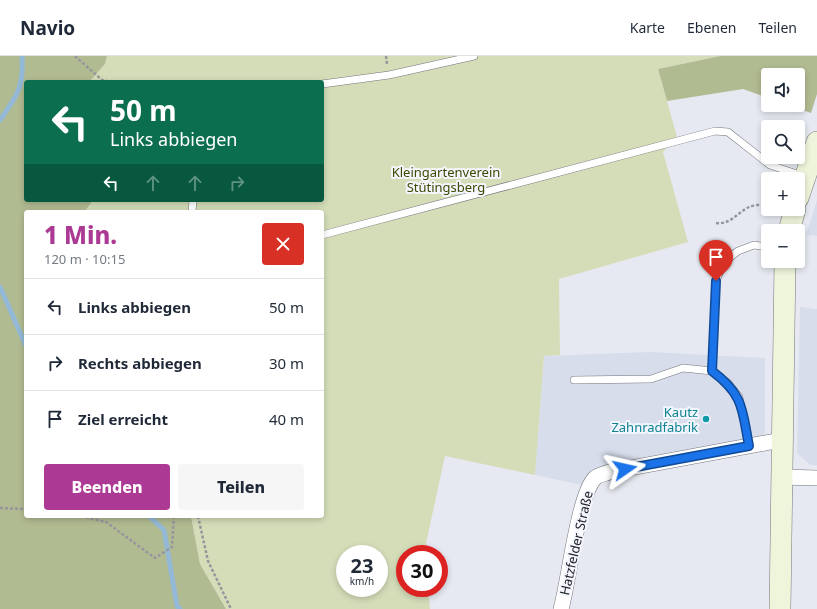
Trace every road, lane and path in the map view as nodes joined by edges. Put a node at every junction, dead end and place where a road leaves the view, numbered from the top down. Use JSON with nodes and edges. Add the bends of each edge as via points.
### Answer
{"nodes":[{"id":1,"x":75,"y":56,"type":"edge"},
{"id":2,"x":474,"y":56,"type":"edge"},
{"id":3,"x":102,"y":80,"type":"edge"},
{"id":4,"x":324,"y":84,"type":"edge"},
{"id":5,"x":817,"y":142,"type":"edge"},
{"id":6,"x":792,"y":172,"type":"edge"},
{"id":7,"x":805,"y":177,"type":"edge"},
{"id":8,"x":761,"y":205,"type":"edge"},
{"id":9,"x":716,"y":223,"type":"dead end"},
{"id":10,"x":324,"y":234,"type":"edge"},
{"id":11,"x":761,"y":246,"type":"edge"},
{"id":12,"x":784,"y":268,"type":"edge"},
{"id":13,"x":712,"y":371,"type":"junction"},
{"id":14,"x":574,"y":380,"type":"dead end"},
{"id":15,"x":782,"y":440,"type":"junction"},
{"id":16,"x":749,"y":446,"type":"junction"},
{"id":17,"x":781,"y":477,"type":"junction"},
{"id":18,"x":817,"y":478,"type":"edge"},
{"id":19,"x":0,"y":508,"type":"edge"},
{"id":20,"x":24,"y":509,"type":"edge"},
{"id":21,"x":89,"y":518,"type":"edge"},
{"id":22,"x":174,"y":518,"type":"edge"},
{"id":23,"x":198,"y":518,"type":"edge"},
{"id":24,"x":231,"y":609,"type":"edge"},
{"id":25,"x":560,"y":609,"type":"edge"},
{"id":26,"x":780,"y":609,"type":"edge"}],
"edges":[{"from":1,"to":3,"type":"path"},
{"from":2,"to":4,"type":"lane","via":[[389,75]]},
{"from":5,"to":7,"type":"main road"},
{"from":6,"to":10,"type":"lane","via":[[770,164],[728,132],[715,131]]},
{"from":8,"to":9,"type":"path","via":[[750,207],[723,224]]},
{"from":11,"to":13,"type":"lane","via":[[754,245],[738,251],[724,262],[716,281]]},
{"from":12,"to":15,"type":"main road"},
{"from":13,"to":14,"type":"lane","via":[[683,368],[651,379]]},
{"from":13,"to":16,"type":"lane","via":[[728,383],[739,397]]},
{"from":15,"to":16,"type":"street","name":"Hatzfelder Straße"},
{"from":15,"to":17,"type":"main road"},
{"from":16,"to":25,"type":"street","name":"Hatzfelder Straße","via":[[609,472],[596,477],[588,487],[582,507]]},
{"from":17,"to":18,"type":"street"},
{"from":17,"to":26,"type":"main road"},
{"from":19,"to":20,"type":"path"},
{"from":21,"to":22,"type":"path","via":[[106,522],[155,558],[172,547]]},
{"from":23,"to":24,"type":"path","via":[[208,561]]}]}
